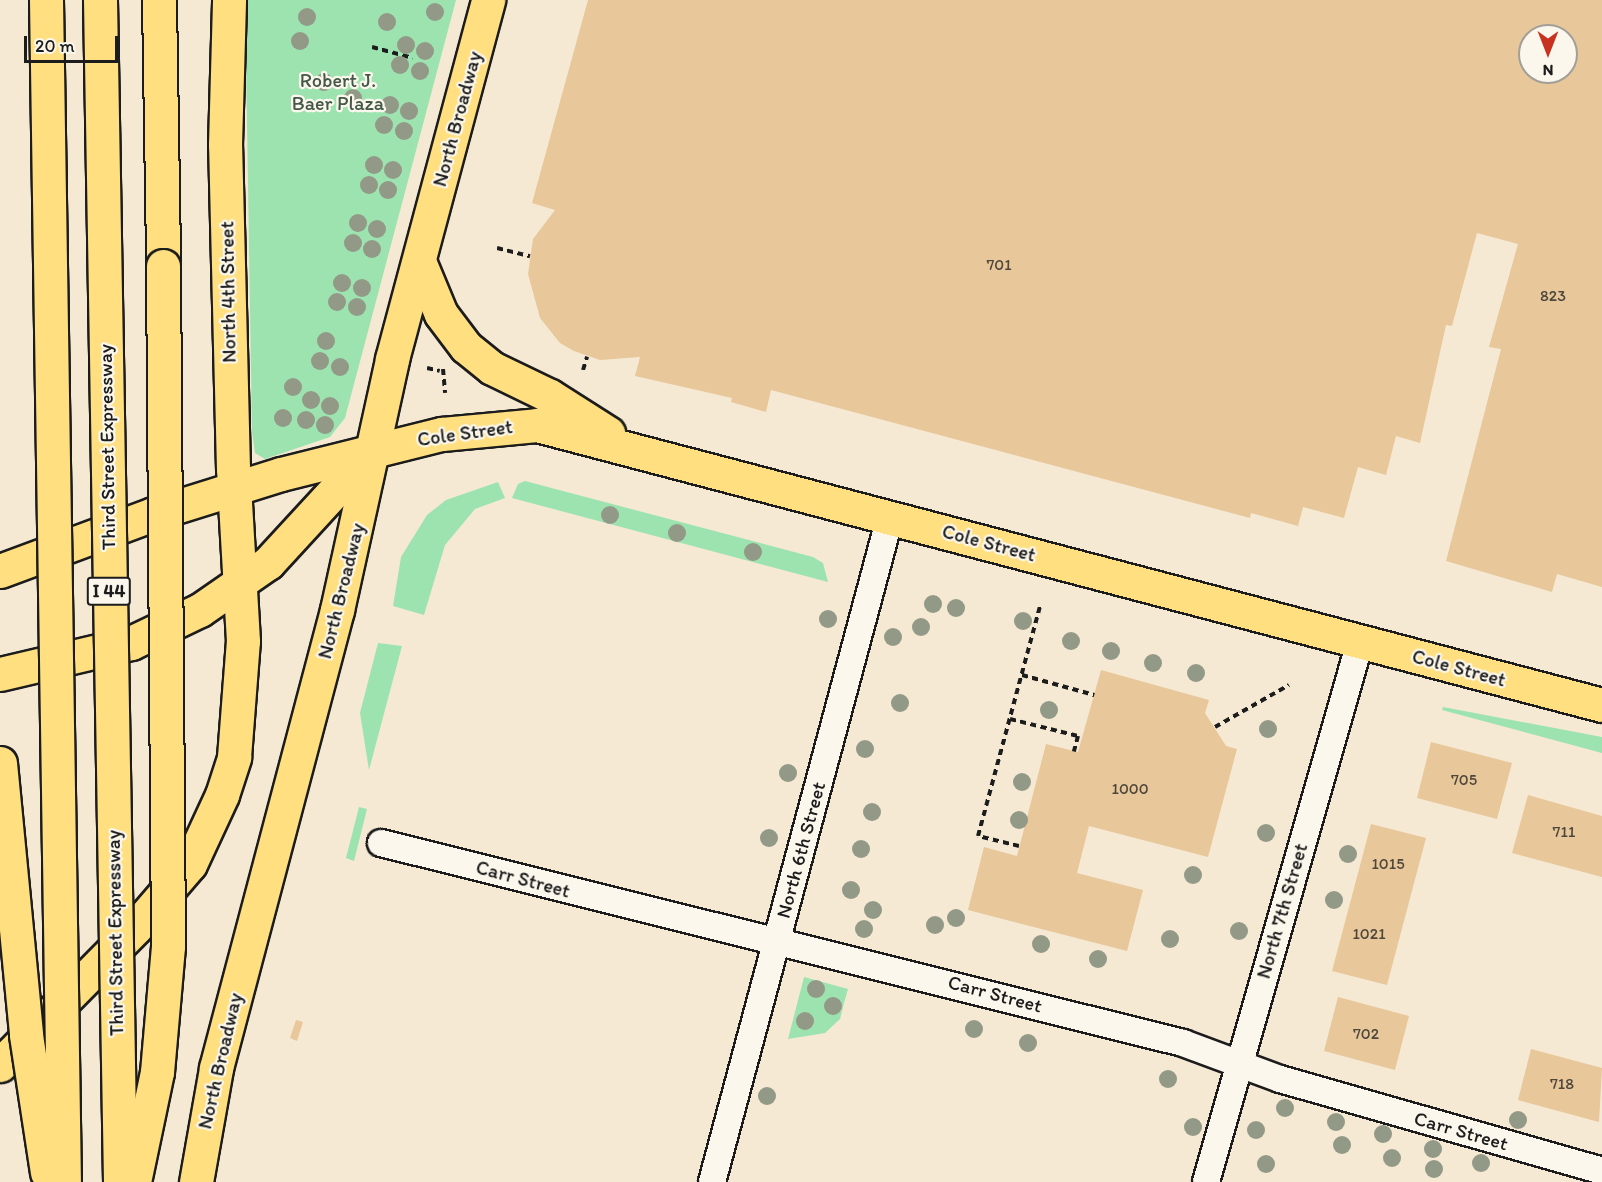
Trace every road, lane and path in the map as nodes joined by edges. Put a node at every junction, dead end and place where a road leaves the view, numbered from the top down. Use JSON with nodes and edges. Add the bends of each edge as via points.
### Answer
{"nodes":[{"id":1,"x":46,"y":0,"type":"edge"},
{"id":2,"x":100,"y":0,"type":"edge"},
{"id":3,"x":159,"y":0,"type":"edge"},
{"id":4,"x":229,"y":0,"type":"edge"},
{"id":5,"x":489,"y":0,"type":"edge"},
{"id":6,"x":372,"y":47,"type":"dead end"},
{"id":7,"x":413,"y":58,"type":"dead end"},
{"id":8,"x":497,"y":248,"type":"dead end"},
{"id":9,"x":530,"y":256,"type":"dead end"},
{"id":10,"x":419,"y":261,"type":"junction"},
{"id":11,"x":587,"y":357,"type":"dead end"},
{"id":12,"x":446,"y":366,"type":"dead end"},
{"id":13,"x":428,"y":368,"type":"dead end"},
{"id":14,"x":583,"y":370,"type":"dead end"},
{"id":15,"x":440,"y":371,"type":"junction"},
{"id":16,"x":445,"y":393,"type":"dead end"},
{"id":17,"x":624,"y":445,"type":"junction"},
{"id":18,"x":372,"y":450,"type":"junction"},
{"id":19,"x":234,"y":488,"type":"junction"},
{"id":20,"x":890,"y":517,"type":"junction"},
{"id":21,"x":0,"y":571,"type":"edge"},
{"id":22,"x":241,"y":584,"type":"junction"},
{"id":23,"x":1040,"y":606,"type":"dead end"},
{"id":24,"x":1360,"y":642,"type":"junction"},
{"id":25,"x":0,"y":657,"type":"edge"},
{"id":26,"x":42,"y":665,"type":"junction"},
{"id":27,"x":0,"y":674,"type":"edge"},
{"id":28,"x":1022,"y":675,"type":"junction"},
{"id":29,"x":1289,"y":685,"type":"dead end"},
{"id":30,"x":1094,"y":695,"type":"dead end"},
{"id":31,"x":1602,"y":705,"type":"edge"},
{"id":32,"x":1010,"y":719,"type":"junction"},
{"id":33,"x":1215,"y":727,"type":"dead end"},
{"id":34,"x":1074,"y":751,"type":"dead end"},
{"id":35,"x":0,"y":763,"type":"edge"},
{"id":36,"x":381,"y":843,"type":"dead end"},
{"id":37,"x":1019,"y":846,"type":"dead end"},
{"id":38,"x":777,"y":942,"type":"junction"},
{"id":39,"x":1238,"y":1064,"type":"junction"},
{"id":40,"x":0,"y":1065,"type":"edge"},
{"id":41,"x":1602,"y":1171,"type":"edge"},
{"id":42,"x":48,"y":1182,"type":"edge"},
{"id":43,"x":64,"y":1182,"type":"edge"},
{"id":44,"x":120,"y":1182,"type":"edge"},
{"id":45,"x":134,"y":1182,"type":"edge"},
{"id":46,"x":196,"y":1182,"type":"edge"},
{"id":47,"x":712,"y":1182,"type":"edge"},
{"id":48,"x":1206,"y":1182,"type":"edge"}],
"edges":[{"from":1,"to":43,"type":"main road","bridge":true},
{"from":2,"to":44,"type":"main road","name":"Third Street Expressway","number":"I 44","bridge":true},
{"from":3,"to":45,"type":"main road","bridge":true,"via":[[168,945],[157,1072]]},
{"from":4,"to":19,"type":"main road","name":"North 4th Street","via":[[225,145]]},
{"from":5,"to":10,"type":"main road","name":"North Broadway"},
{"from":6,"to":7,"type":"path"},
{"from":8,"to":9,"type":"path"},
{"from":10,"to":17,"type":"main road","via":[[441,314],[466,347],[492,368],[550,396]]},
{"from":10,"to":18,"type":"main road","name":"North Broadway"},
{"from":11,"to":14,"type":"path"},
{"from":12,"to":15,"type":"path"},
{"from":13,"to":15,"type":"path"},
{"from":15,"to":16,"type":"path"},
{"from":17,"to":18,"type":"main road","name":"Cole Street","via":[[537,425],[509,424]]},
{"from":17,"to":20,"type":"main road","name":"Cole Street"},
{"from":18,"to":19,"type":"main road","name":"Cole Street"},
{"from":18,"to":22,"type":"main road","via":[[301,531]]},
{"from":18,"to":46,"type":"main road","name":"North Broadway","via":[[337,610],[216,1068]]},
{"from":19,"to":21,"type":"main road","name":"Cole Street"},
{"from":19,"to":22,"type":"main road","name":"North 4th Street"},
{"from":20,"to":24,"type":"main road","name":"Cole Street"},
{"from":20,"to":38,"type":"street","name":"North 6th Street"},
{"from":22,"to":26,"type":"main road","via":[[151,635]]},
{"from":22,"to":40,"type":"main road","via":[[238,724],[225,785],[190,864],[166,895]]},
{"from":23,"to":28,"type":"path"},
{"from":24,"to":31,"type":"main road","name":"Cole Street"},
{"from":24,"to":39,"type":"street","name":"North 7th Street"},
{"from":25,"to":26,"type":"main road"},
{"from":26,"to":27,"type":"main road"},
{"from":28,"to":30,"type":"path"},
{"from":28,"to":32,"type":"path"},
{"from":29,"to":33,"type":"path"},
{"from":32,"to":34,"type":"path","via":[[1078,736]]},
{"from":32,"to":37,"type":"path","via":[[978,836]]},
{"from":35,"to":42,"type":"main road","bridge":true,"via":[[26,1035]]},
{"from":36,"to":38,"type":"street","name":"Carr Street"},
{"from":38,"to":39,"type":"street","name":"Carr Street","via":[[836,952],[1183,1043]]},
{"from":38,"to":47,"type":"street","name":"North 6th Street"},
{"from":39,"to":41,"type":"street","name":"Carr Street"},
{"from":39,"to":48,"type":"street","name":"North 7th Street"}]}
